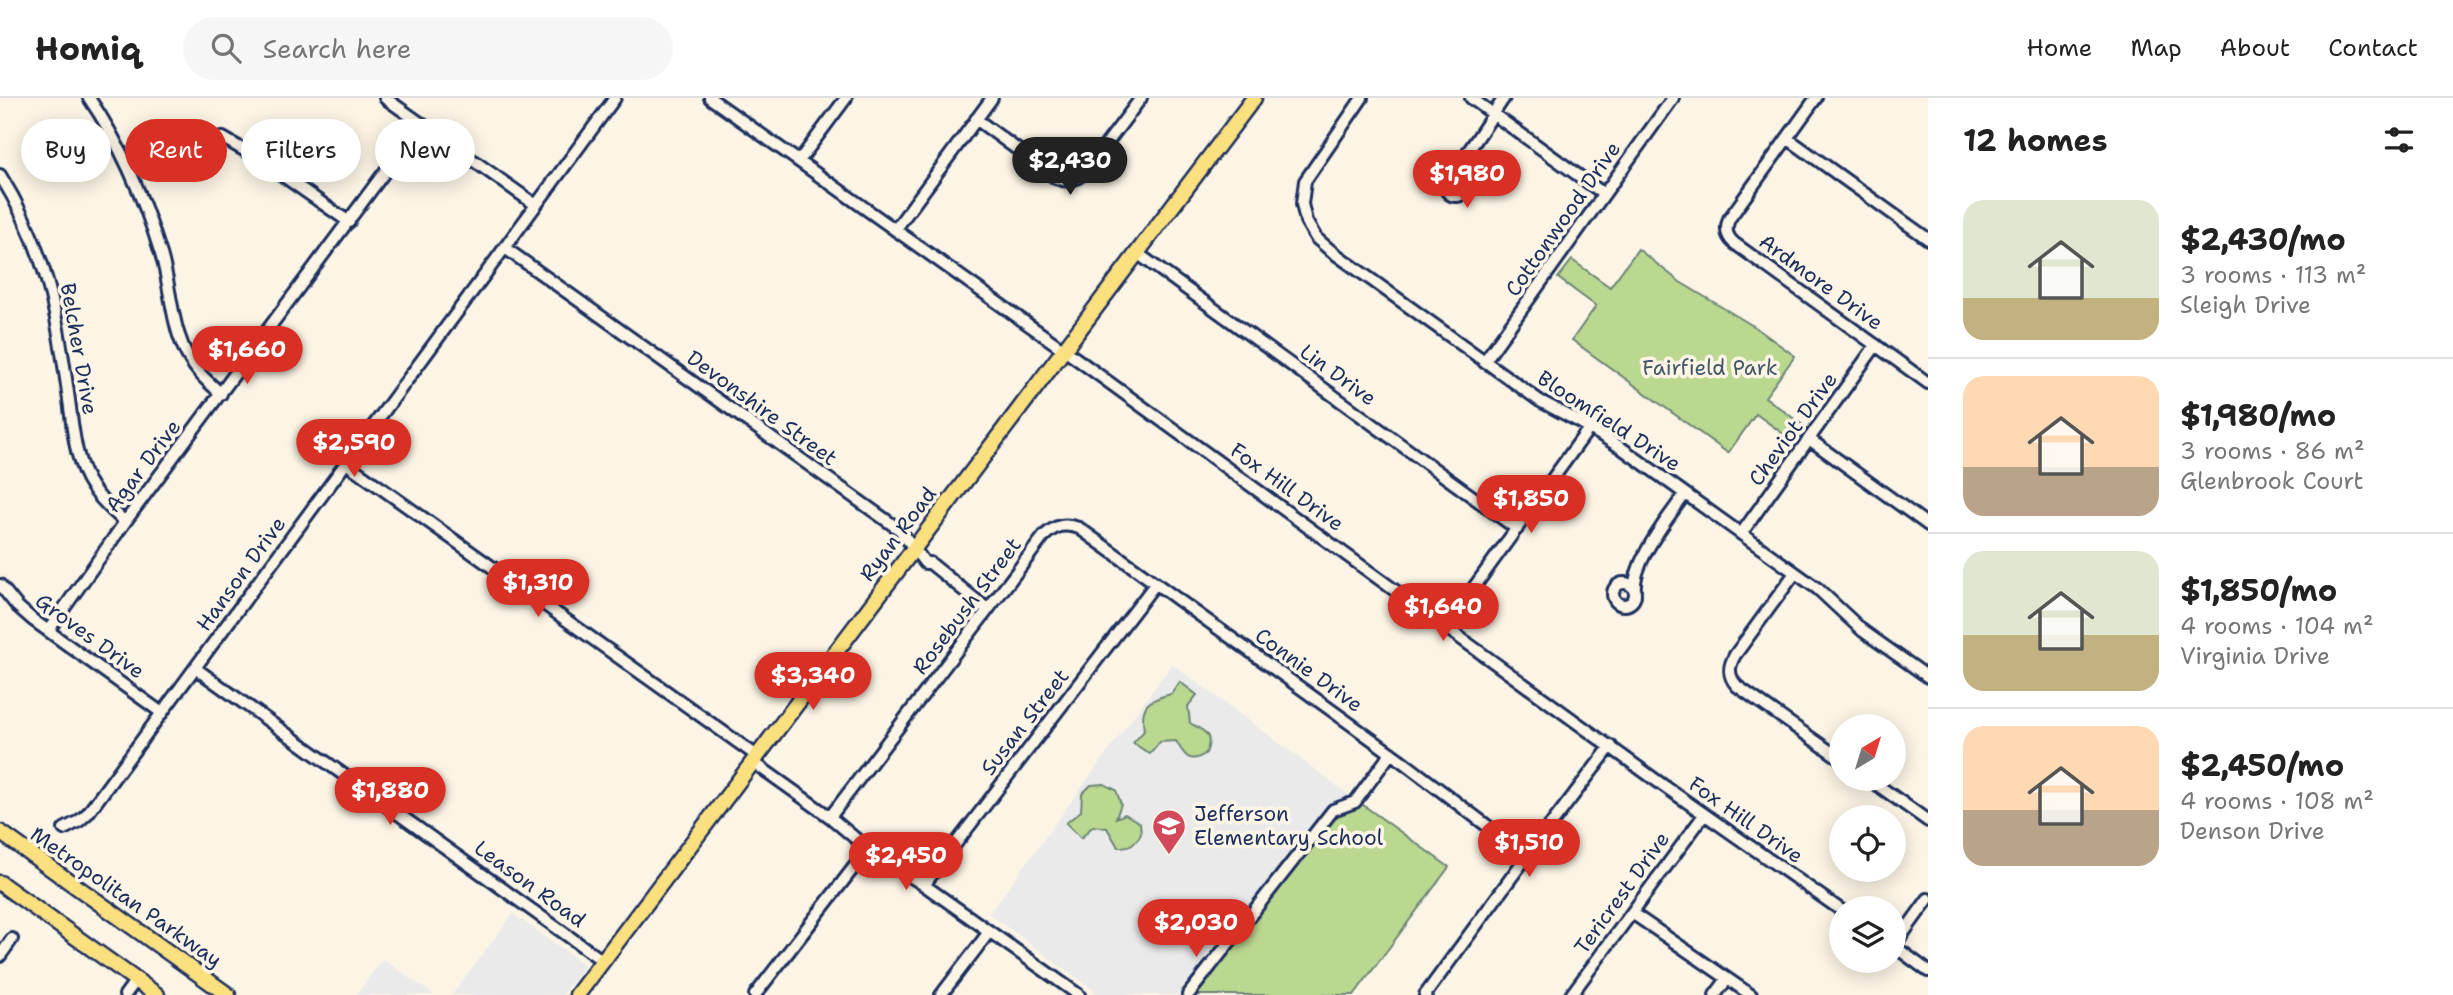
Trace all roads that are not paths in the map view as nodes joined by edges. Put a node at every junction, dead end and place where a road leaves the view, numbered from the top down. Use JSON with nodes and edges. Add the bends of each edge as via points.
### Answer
{"nodes":[{"id":1,"x":89,"y":98,"type":"edge"},
{"id":2,"x":385,"y":98,"type":"edge"},
{"id":3,"x":615,"y":98,"type":"edge"},
{"id":4,"x":710,"y":98,"type":"edge"},
{"id":5,"x":846,"y":98,"type":"edge"},
{"id":6,"x":992,"y":98,"type":"edge"},
{"id":7,"x":1141,"y":98,"type":"edge"},
{"id":8,"x":1254,"y":98,"type":"edge"},
{"id":9,"x":1362,"y":98,"type":"edge"},
{"id":10,"x":1471,"y":98,"type":"edge"},
{"id":11,"x":1504,"y":98,"type":"edge"},
{"id":12,"x":1673,"y":98,"type":"edge"},
{"id":13,"x":1816,"y":98,"type":"edge"},
{"id":14,"x":1493,"y":114,"type":"junction"},
{"id":15,"x":415,"y":119,"type":"edge"},
{"id":16,"x":975,"y":119,"type":"junction"},
{"id":17,"x":1787,"y":138,"type":"junction"},
{"id":18,"x":227,"y":140,"type":"edge"},
{"id":19,"x":125,"y":159,"type":"edge"},
{"id":20,"x":799,"y":161,"type":"junction"},
{"id":21,"x":475,"y":162,"type":"edge"},
{"id":22,"x":1461,"y":163,"type":"junction"},
{"id":23,"x":0,"y":175,"type":"edge"},
{"id":24,"x":1448,"y":177,"type":"junction"},
{"id":25,"x":1466,"y":181,"type":"junction"},
{"id":26,"x":135,"y":182,"type":"edge"},
{"id":27,"x":378,"y":182,"type":"edge"},
{"id":28,"x":1604,"y":194,"type":"junction"},
{"id":29,"x":536,"y":205,"type":"junction"},
{"id":30,"x":349,"y":222,"type":"junction"},
{"id":31,"x":895,"y":230,"type":"junction"},
{"id":32,"x":1928,"y":239,"type":"edge"},
{"id":33,"x":505,"y":248,"type":"junction"},
{"id":34,"x":1137,"y":253,"type":"junction"},
{"id":35,"x":1876,"y":345,"type":"junction"},
{"id":36,"x":1064,"y":350,"type":"junction"},
{"id":37,"x":1484,"y":362,"type":"junction"},
{"id":38,"x":1928,"y":383,"type":"edge"},
{"id":39,"x":221,"y":394,"type":"junction"},
{"id":40,"x":1590,"y":427,"type":"junction"},
{"id":41,"x":1809,"y":439,"type":"junction"},
{"id":42,"x":346,"y":463,"type":"junction"},
{"id":43,"x":1685,"y":494,"type":"junction"},
{"id":44,"x":125,"y":522,"type":"junction"},
{"id":45,"x":1063,"y":525,"type":"joint"},
{"id":46,"x":1928,"y":525,"type":"edge"},
{"id":47,"x":1517,"y":528,"type":"junction"},
{"id":48,"x":1741,"y":534,"type":"junction"},
{"id":49,"x":914,"y":548,"type":"junction"},
{"id":50,"x":1795,"y":573,"type":"junction"},
{"id":51,"x":1635,"y":575,"type":"junction"},
{"id":52,"x":1156,"y":583,"type":"junction"},
{"id":53,"x":1623,"y":583,"type":"junction"},
{"id":54,"x":0,"y":585,"type":"edge"},
{"id":55,"x":1635,"y":590,"type":"junction"},
{"id":56,"x":987,"y":609,"type":"junction"},
{"id":57,"x":1446,"y":626,"type":"junction"},
{"id":58,"x":48,"y":631,"type":"junction"},
{"id":59,"x":195,"y":668,"type":"junction"},
{"id":60,"x":1928,"y":677,"type":"edge"},
{"id":61,"x":162,"y":713,"type":"junction"},
{"id":62,"x":1611,"y":746,"type":"junction"},
{"id":63,"x":1829,"y":750,"type":"edge"},
{"id":64,"x":1391,"y":753,"type":"junction"},
{"id":65,"x":755,"y":759,"type":"junction"},
{"id":66,"x":1886,"y":791,"type":"edge"},
{"id":67,"x":1704,"y":815,"type":"junction"},
{"id":68,"x":830,"y":817,"type":"junction"},
{"id":69,"x":1928,"y":821,"type":"edge"},
{"id":70,"x":64,"y":829,"type":"dead end"},
{"id":71,"x":0,"y":832,"type":"edge"},
{"id":72,"x":868,"y":849,"type":"junction"},
{"id":73,"x":1527,"y":856,"type":"junction"},
{"id":74,"x":0,"y":883,"type":"edge"},
{"id":75,"x":924,"y":885,"type":"junction"},
{"id":76,"x":1928,"y":899,"type":"edge"},
{"id":77,"x":1829,"y":902,"type":"edge"},
{"id":78,"x":1632,"y":913,"type":"junction"},
{"id":79,"x":1906,"y":929,"type":"edge"},
{"id":80,"x":989,"y":932,"type":"junction"},
{"id":81,"x":12,"y":939,"type":"dead end"},
{"id":82,"x":1906,"y":955,"type":"edge"},
{"id":83,"x":0,"y":956,"type":"edge"},
{"id":84,"x":603,"y":961,"type":"junction"},
{"id":85,"x":1928,"y":971,"type":"edge"},
{"id":86,"x":1727,"y":979,"type":"junction"},
{"id":87,"x":136,"y":980,"type":"junction"},
{"id":88,"x":125,"y":995,"type":"edge"},
{"id":89,"x":157,"y":995,"type":"edge"},
{"id":90,"x":228,"y":995,"type":"edge"},
{"id":91,"x":577,"y":995,"type":"edge"},
{"id":92,"x":755,"y":995,"type":"edge"},
{"id":93,"x":941,"y":995,"type":"edge"},
{"id":94,"x":1079,"y":995,"type":"edge"},
{"id":95,"x":1188,"y":995,"type":"edge"},
{"id":96,"x":1425,"y":995,"type":"edge"},
{"id":97,"x":1571,"y":995,"type":"edge"},
{"id":98,"x":1715,"y":995,"type":"edge"},
{"id":99,"x":1751,"y":995,"type":"edge"}],
"edges":[{"from":1,"to":19,"type":"street"},
{"from":2,"to":15,"type":"street"},
{"from":3,"to":29,"type":"street","name":"Hanson Drive"},
{"from":4,"to":20,"type":"street","name":"Fox Hill Drive"},
{"from":5,"to":20,"type":"street"},
{"from":6,"to":16,"type":"street"},
{"from":7,"to":16,"type":"street","via":[[1086,171],[1070,181],[1056,178]]},
{"from":8,"to":34,"type":"main road","name":"Ryan Road"},
{"from":9,"to":37,"type":"street","name":"Bloomfield Drive","via":[[1305,181],[1302,204],[1306,220],[1330,250]]},
{"from":10,"to":14,"type":"street"},
{"from":11,"to":14,"type":"street"},
{"from":12,"to":28,"type":"street","name":"Cottonwood Drive"},
{"from":13,"to":17,"type":"street"},
{"from":14,"to":22,"type":"street"},
{"from":14,"to":28,"type":"street"},
{"from":16,"to":31,"type":"street"},
{"from":17,"to":32,"type":"street"},
{"from":17,"to":35,"type":"street","name":"Ardmore Drive","via":[[1729,219],[1728,236]]},
{"from":18,"to":30,"type":"street"},
{"from":20,"to":31,"type":"street","name":"Fox Hill Drive"},
{"from":21,"to":29,"type":"street"},
{"from":22,"to":24,"type":"street"},
{"from":22,"to":25,"type":"street"},
{"from":23,"to":44,"type":"street","name":"Belcher Drive","via":[[22,214],[48,279],[84,473],[98,496]]},
{"from":24,"to":25,"type":"street","via":[[1458,174]]},
{"from":24,"to":25,"type":"street","via":[[1446,191],[1455,197],[1465,192]]},
{"from":26,"to":39,"type":"street","via":[[163,258],[181,343],[198,371]]},
{"from":27,"to":30,"type":"street","name":"Agar Drive"},
{"from":28,"to":37,"type":"street","name":"Cottonwood Drive"},
{"from":29,"to":33,"type":"street","name":"Hanson Drive"},
{"from":30,"to":39,"type":"street","name":"Agar Drive"},
{"from":31,"to":36,"type":"street","name":"Fox Hill Drive"},
{"from":33,"to":42,"type":"street","name":"Hanson Drive"},
{"from":33,"to":49,"type":"street","name":"Devonshire Street","via":[[900,530]]},
{"from":34,"to":36,"type":"main road","name":"Ryan Road"},
{"from":34,"to":47,"type":"street","name":"Lin Drive"},
{"from":35,"to":38,"type":"street","name":"Ardmore Drive"},
{"from":35,"to":41,"type":"street","name":"Cheviot Drive"},
{"from":36,"to":49,"type":"main road","name":"Ryan Road"},
{"from":36,"to":57,"type":"street","name":"Fox Hill Drive"},
{"from":37,"to":40,"type":"street","name":"Bloomfield Drive","via":[[1539,401]]},
{"from":39,"to":44,"type":"street","name":"Agar Drive"},
{"from":40,"to":43,"type":"street","name":"Bloomfield Drive"},
{"from":40,"to":47,"type":"street"},
{"from":41,"to":46,"type":"street"},
{"from":41,"to":48,"type":"street","name":"Cheviot Drive"},
{"from":42,"to":59,"type":"street","name":"Hanson Drive"},
{"from":42,"to":65,"type":"street"},
{"from":43,"to":48,"type":"street","name":"Bloomfield Drive"},
{"from":43,"to":51,"type":"street"},
{"from":44,"to":58,"type":"street","name":"Agar Drive"},
{"from":45,"to":52,"type":"street","name":"Connie Drive","via":[[1079,528]]},
{"from":45,"to":56,"type":"street","name":"Rosebush Street","via":[[1044,536]]},
{"from":47,"to":57,"type":"street"},
{"from":48,"to":50,"type":"street","name":"Bloomfield Drive"},
{"from":49,"to":56,"type":"street","name":"Devonshire Street","via":[[925,563]]},
{"from":49,"to":65,"type":"main road","name":"Ryan Road"},
{"from":50,"to":60,"type":"street","name":"Bloomfield Drive","via":[[1863,631]]},
{"from":50,"to":63,"type":"street","via":[[1735,656],[1730,674],[1737,685]]},
{"from":51,"to":53,"type":"street"},
{"from":51,"to":55,"type":"street"},
{"from":52,"to":64,"type":"street","name":"Connie Drive"},
{"from":52,"to":75,"type":"street","name":"Susan Street"},
{"from":53,"to":55,"type":"street"},
{"from":53,"to":55,"type":"street","via":[[1613,593],[1620,605],[1634,601]]},
{"from":54,"to":58,"type":"street","name":"Groves Drive"},
{"from":56,"to":68,"type":"street","name":"Rosebush Street"},
{"from":57,"to":62,"type":"street","name":"Fox Hill Drive"},
{"from":58,"to":61,"type":"street","name":"Groves Drive"},
{"from":59,"to":61,"type":"street","name":"Hanson Drive"},
{"from":59,"to":84,"type":"street","name":"Leason Road"},
{"from":61,"to":70,"type":"street","name":"Hanson Drive","via":[[88,813]]},
{"from":62,"to":67,"type":"street","name":"Fox Hill Drive"},
{"from":62,"to":73,"type":"street"},
{"from":64,"to":73,"type":"street","name":"Connie Drive"},
{"from":64,"to":95,"type":"street","via":[[1355,802],[1333,810]]},
{"from":65,"to":68,"type":"street"},
{"from":65,"to":84,"type":"main road","name":"Ryan Road"},
{"from":66,"to":69,"type":"street"},
{"from":67,"to":77,"type":"street","name":"Fox Hill Drive"},
{"from":67,"to":78,"type":"street","name":"Tericrest Drive"},
{"from":68,"to":72,"type":"street"},
{"from":71,"to":90,"type":"main road","name":"Metropolitan Parkway"},
{"from":72,"to":75,"type":"street"},
{"from":72,"to":92,"type":"street"},
{"from":73,"to":96,"type":"street"},
{"from":74,"to":87,"type":"main road"},
{"from":75,"to":80,"type":"street"},
{"from":76,"to":79,"type":"street"},
{"from":78,"to":86,"type":"street"},
{"from":78,"to":97,"type":"street","name":"Tericrest Drive"},
{"from":80,"to":93,"type":"street"},
{"from":80,"to":94,"type":"street"},
{"from":81,"to":83,"type":"street"},
{"from":82,"to":85,"type":"street"},
{"from":84,"to":91,"type":"main road","name":"Ryan Road"},
{"from":86,"to":98,"type":"street"},
{"from":86,"to":99,"type":"street"},
{"from":87,"to":88,"type":"street"},
{"from":87,"to":89,"type":"main road"}]}
